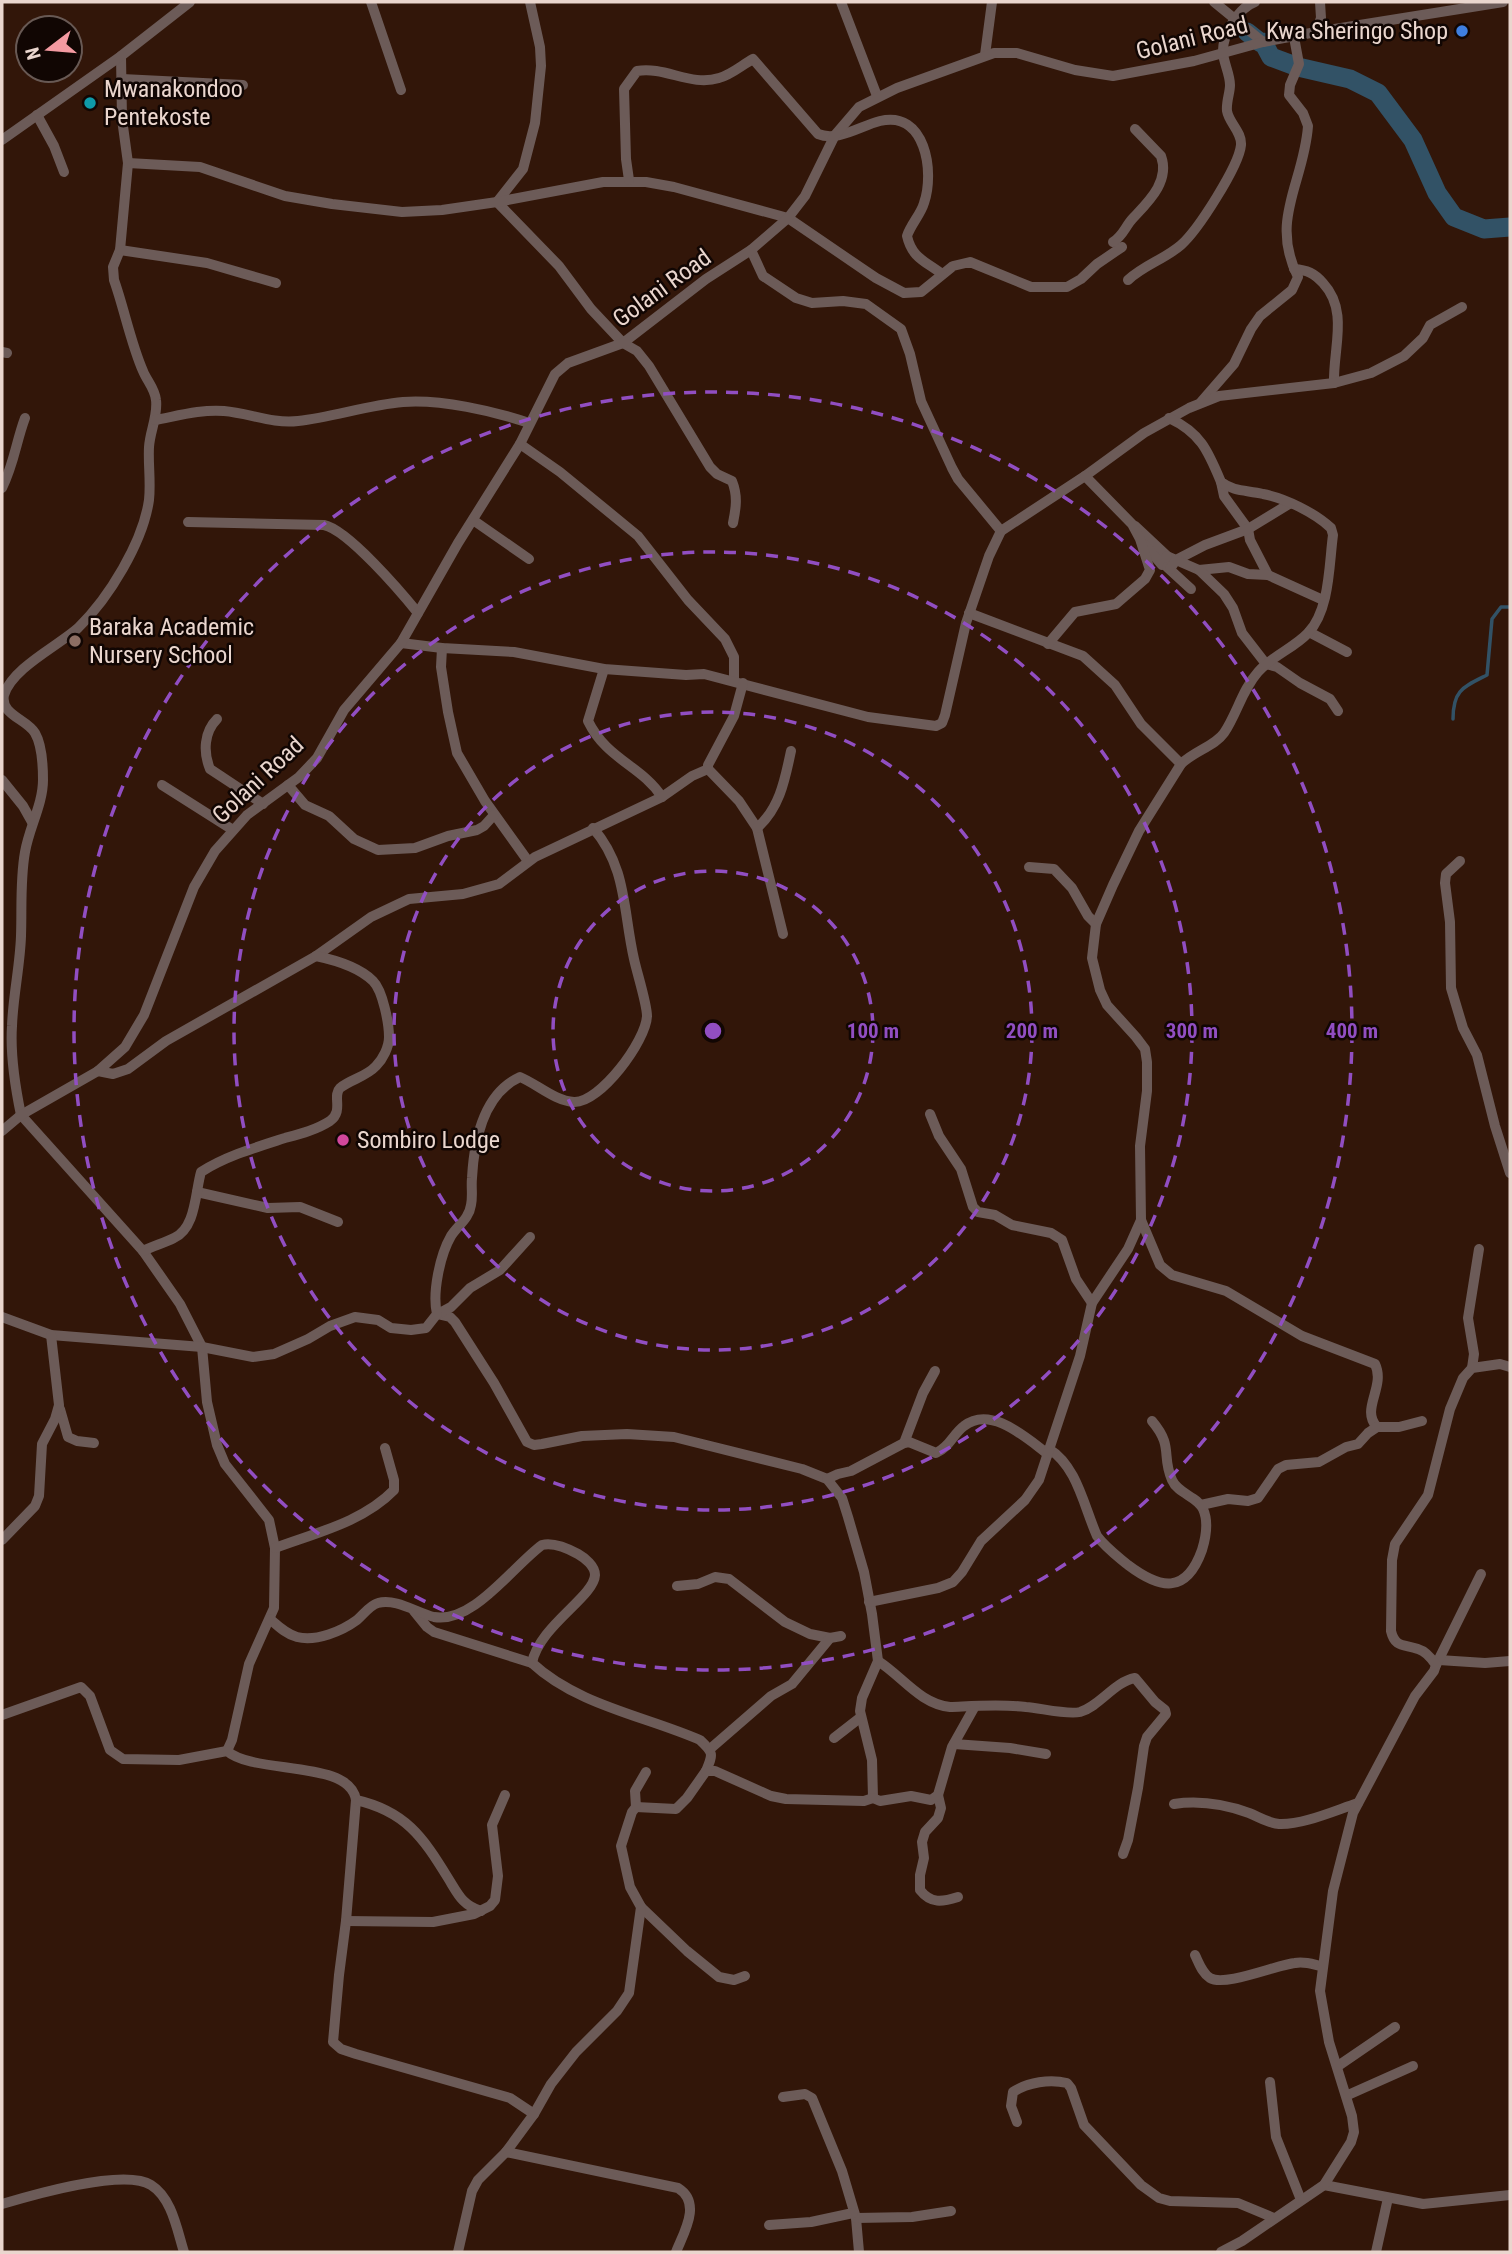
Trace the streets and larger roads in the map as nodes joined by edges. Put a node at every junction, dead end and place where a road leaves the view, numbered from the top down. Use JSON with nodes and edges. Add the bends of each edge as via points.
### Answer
{"nodes":[{"id":1,"x":190,"y":2,"type":"edge"},
{"id":2,"x":371,"y":2,"type":"edge"},
{"id":3,"x":530,"y":2,"type":"edge"},
{"id":4,"x":841,"y":2,"type":"edge"},
{"id":5,"x":992,"y":2,"type":"edge"},
{"id":6,"x":1214,"y":2,"type":"edge"},
{"id":7,"x":1255,"y":2,"type":"edge"},
{"id":8,"x":1320,"y":2,"type":"edge"},
{"id":9,"x":1471,"y":2,"type":"edge"},
{"id":10,"x":1503,"y":2,"type":"edge"},
{"id":11,"x":1482,"y":5,"type":"junction"},
{"id":12,"x":1234,"y":21,"type":"junction"},
{"id":13,"x":1316,"y":32,"type":"junction"},
{"id":14,"x":1294,"y":37,"type":"junction"},
{"id":15,"x":1263,"y":42,"type":"junction"},
{"id":16,"x":1223,"y":54,"type":"junction"},
{"id":17,"x":985,"y":55,"type":"junction"},
{"id":18,"x":121,"y":56,"type":"junction"},
{"id":19,"x":122,"y":79,"type":"junction"},
{"id":20,"x":243,"y":85,"type":"dead end"},
{"id":21,"x":401,"y":90,"type":"dead end"},
{"id":22,"x":877,"y":96,"type":"junction"},
{"id":23,"x":37,"y":115,"type":"junction"},
{"id":24,"x":1135,"y":129,"type":"dead end"},
{"id":25,"x":835,"y":135,"type":"junction"},
{"id":26,"x":2,"y":140,"type":"edge"},
{"id":27,"x":128,"y":163,"type":"junction"},
{"id":28,"x":64,"y":172,"type":"dead end"},
{"id":29,"x":629,"y":180,"type":"junction"},
{"id":30,"x":497,"y":202,"type":"junction"},
{"id":31,"x":788,"y":218,"type":"junction"},
{"id":32,"x":120,"y":250,"type":"junction"},
{"id":33,"x":751,"y":250,"type":"junction"},
{"id":34,"x":1294,"y":269,"type":"junction"},
{"id":35,"x":942,"y":274,"type":"junction"},
{"id":36,"x":1128,"y":280,"type":"dead end"},
{"id":37,"x":276,"y":283,"type":"dead end"},
{"id":38,"x":1462,"y":307,"type":"dead end"},
{"id":39,"x":624,"y":343,"type":"junction"},
{"id":40,"x":1335,"y":383,"type":"junction"},
{"id":41,"x":1201,"y":402,"type":"junction"},
{"id":42,"x":25,"y":418,"type":"dead end"},
{"id":43,"x":1169,"y":418,"type":"junction"},
{"id":44,"x":155,"y":419,"type":"junction"},
{"id":45,"x":529,"y":424,"type":"junction"},
{"id":46,"x":520,"y":444,"type":"junction"},
{"id":47,"x":1085,"y":476,"type":"junction"},
{"id":48,"x":1221,"y":482,"type":"junction"},
{"id":49,"x":2,"y":488,"type":"edge"},
{"id":50,"x":1289,"y":504,"type":"junction"},
{"id":51,"x":474,"y":520,"type":"junction"},
{"id":52,"x":188,"y":522,"type":"dead end"},
{"id":53,"x":733,"y":523,"type":"dead end"},
{"id":54,"x":1132,"y":524,"type":"junction"},
{"id":55,"x":1248,"y":529,"type":"junction"},
{"id":56,"x":1001,"y":531,"type":"junction"},
{"id":57,"x":1140,"y":539,"type":"junction"},
{"id":58,"x":529,"y":559,"type":"dead end"},
{"id":59,"x":1169,"y":563,"type":"junction"},
{"id":60,"x":1195,"y":567,"type":"junction"},
{"id":61,"x":1268,"y":575,"type":"junction"},
{"id":62,"x":1191,"y":589,"type":"dead end"},
{"id":63,"x":1323,"y":600,"type":"junction"},
{"id":64,"x":418,"y":613,"type":"junction"},
{"id":65,"x":969,"y":613,"type":"junction"},
{"id":66,"x":1309,"y":632,"type":"junction"},
{"id":67,"x":401,"y":643,"type":"junction"},
{"id":68,"x":1048,"y":644,"type":"junction"},
{"id":69,"x":442,"y":649,"type":"junction"},
{"id":70,"x":1347,"y":652,"type":"dead end"},
{"id":71,"x":1266,"y":664,"type":"junction"},
{"id":72,"x":604,"y":669,"type":"junction"},
{"id":73,"x":738,"y":682,"type":"junction"},
{"id":74,"x":1338,"y":711,"type":"dead end"},
{"id":75,"x":217,"y":719,"type":"dead end"},
{"id":76,"x":791,"y":751,"type":"dead end"},
{"id":77,"x":1181,"y":764,"type":"junction"},
{"id":78,"x":708,"y":769,"type":"junction"},
{"id":79,"x":2,"y":780,"type":"edge"},
{"id":80,"x":162,"y":785,"type":"dead end"},
{"id":81,"x":288,"y":785,"type":"junction"},
{"id":82,"x":662,"y":797,"type":"junction"},
{"id":83,"x":262,"y":804,"type":"junction"},
{"id":84,"x":494,"y":815,"type":"junction"},
{"id":85,"x":32,"y":822,"type":"junction"},
{"id":86,"x":593,"y":828,"type":"junction"},
{"id":87,"x":757,"y":828,"type":"junction"},
{"id":88,"x":233,"y":830,"type":"junction"},
{"id":89,"x":528,"y":861,"type":"junction"},
{"id":90,"x":1460,"y":861,"type":"dead end"},
{"id":91,"x":1029,"y":867,"type":"dead end"},
{"id":92,"x":1096,"y":924,"type":"junction"},
{"id":93,"x":783,"y":934,"type":"dead end"},
{"id":94,"x":316,"y":956,"type":"junction"},
{"id":95,"x":98,"y":1071,"type":"junction"},
{"id":96,"x":930,"y":1114,"type":"dead end"},
{"id":97,"x":21,"y":1115,"type":"junction"},
{"id":98,"x":2,"y":1131,"type":"edge"},
{"id":99,"x":1507,"y":1147,"type":"edge"},
{"id":100,"x":1510,"y":1173,"type":"edge"},
{"id":101,"x":197,"y":1192,"type":"junction"},
{"id":102,"x":1142,"y":1220,"type":"junction"},
{"id":103,"x":338,"y":1222,"type":"dead end"},
{"id":104,"x":530,"y":1237,"type":"dead end"},
{"id":105,"x":1479,"y":1249,"type":"dead end"},
{"id":106,"x":142,"y":1251,"type":"junction"},
{"id":107,"x":1092,"y":1303,"type":"junction"},
{"id":108,"x":437,"y":1314,"type":"junction"},
{"id":109,"x":2,"y":1317,"type":"edge"},
{"id":110,"x":51,"y":1335,"type":"junction"},
{"id":111,"x":202,"y":1347,"type":"junction"},
{"id":112,"x":1510,"y":1367,"type":"edge"},
{"id":113,"x":1472,"y":1368,"type":"junction"},
{"id":114,"x":935,"y":1371,"type":"dead end"},
{"id":115,"x":59,"y":1405,"type":"junction"},
{"id":116,"x":1152,"y":1421,"type":"dead end"},
{"id":117,"x":1422,"y":1421,"type":"dead end"},
{"id":118,"x":1377,"y":1427,"type":"junction"},
{"id":119,"x":94,"y":1443,"type":"dead end"},
{"id":120,"x":904,"y":1443,"type":"junction"},
{"id":121,"x":385,"y":1448,"type":"dead end"},
{"id":122,"x":1048,"y":1451,"type":"junction"},
{"id":123,"x":827,"y":1479,"type":"junction"},
{"id":124,"x":1201,"y":1505,"type":"junction"},
{"id":125,"x":2,"y":1540,"type":"edge"},
{"id":126,"x":275,"y":1548,"type":"junction"},
{"id":127,"x":1481,"y":1574,"type":"dead end"},
{"id":128,"x":677,"y":1586,"type":"dead end"},
{"id":129,"x":869,"y":1602,"type":"junction"},
{"id":130,"x":414,"y":1611,"type":"junction"},
{"id":131,"x":270,"y":1619,"type":"junction"},
{"id":132,"x":841,"y":1636,"type":"dead end"},
{"id":133,"x":830,"y":1638,"type":"junction"},
{"id":134,"x":878,"y":1661,"type":"junction"},
{"id":135,"x":1510,"y":1661,"type":"edge"},
{"id":136,"x":1438,"y":1662,"type":"junction"},
{"id":137,"x":532,"y":1663,"type":"junction"},
{"id":138,"x":975,"y":1706,"type":"junction"},
{"id":139,"x":2,"y":1715,"type":"edge"},
{"id":140,"x":861,"y":1717,"type":"junction"},
{"id":141,"x":834,"y":1738,"type":"dead end"},
{"id":142,"x":954,"y":1744,"type":"junction"},
{"id":143,"x":710,"y":1749,"type":"junction"},
{"id":144,"x":227,"y":1751,"type":"junction"},
{"id":145,"x":1045,"y":1754,"type":"dead end"},
{"id":146,"x":706,"y":1771,"type":"junction"},
{"id":147,"x":646,"y":1772,"type":"dead end"},
{"id":148,"x":505,"y":1795,"type":"dead end"},
{"id":149,"x":938,"y":1796,"type":"junction"},
{"id":150,"x":873,"y":1798,"type":"junction"},
{"id":151,"x":356,"y":1800,"type":"junction"},
{"id":152,"x":1358,"y":1803,"type":"junction"},
{"id":153,"x":1174,"y":1804,"type":"dead end"},
{"id":154,"x":636,"y":1807,"type":"junction"},
{"id":155,"x":1123,"y":1854,"type":"dead end"},
{"id":156,"x":958,"y":1897,"type":"dead end"},
{"id":157,"x":641,"y":1907,"type":"junction"},
{"id":158,"x":481,"y":1912,"type":"junction"},
{"id":159,"x":346,"y":1921,"type":"junction"},
{"id":160,"x":1195,"y":1955,"type":"dead end"},
{"id":161,"x":1321,"y":1966,"type":"junction"},
{"id":162,"x":745,"y":1976,"type":"dead end"},
{"id":163,"x":1395,"y":2027,"type":"dead end"},
{"id":164,"x":1338,"y":2066,"type":"junction"},
{"id":165,"x":1413,"y":2066,"type":"dead end"},
{"id":166,"x":1270,"y":2082,"type":"dead end"},
{"id":167,"x":1348,"y":2095,"type":"junction"},
{"id":168,"x":783,"y":2097,"type":"dead end"},
{"id":169,"x":534,"y":2114,"type":"junction"},
{"id":170,"x":1017,"y":2122,"type":"dead end"},
{"id":171,"x":506,"y":2152,"type":"junction"},
{"id":172,"x":1324,"y":2185,"type":"junction"},
{"id":173,"x":1510,"y":2195,"type":"edge"},
{"id":174,"x":1388,"y":2198,"type":"junction"},
{"id":175,"x":1301,"y":2200,"type":"junction"},
{"id":176,"x":2,"y":2204,"type":"edge"},
{"id":177,"x":951,"y":2210,"type":"dead end"},
{"id":178,"x":854,"y":2215,"type":"junction"},
{"id":179,"x":1274,"y":2218,"type":"junction"},
{"id":180,"x":769,"y":2225,"type":"dead end"},
{"id":181,"x":184,"y":2252,"type":"edge"},
{"id":182,"x":458,"y":2252,"type":"edge"},
{"id":183,"x":676,"y":2252,"type":"edge"},
{"id":184,"x":859,"y":2252,"type":"edge"},
{"id":185,"x":1221,"y":2252,"type":"edge"},
{"id":186,"x":1376,"y":2252,"type":"edge"}],
"edges":[{"from":1,"to":18,"type":"street"},
{"from":2,"to":21,"type":"street"},
{"from":3,"to":30,"type":"street","via":[[541,66],[535,123],[523,169]]},
{"from":4,"to":22,"type":"street"},
{"from":5,"to":17,"type":"street"},
{"from":6,"to":12,"type":"street"},
{"from":7,"to":12,"type":"street"},
{"from":8,"to":13,"type":"street"},
{"from":9,"to":11,"type":"street"},
{"from":10,"to":11,"type":"street","name":"Golani Road"},
{"from":11,"to":13,"type":"street","name":"Golani Road"},
{"from":12,"to":15,"type":"street"},
{"from":12,"to":16,"type":"street"},
{"from":13,"to":14,"type":"street","name":"Golani Road"},
{"from":14,"to":15,"type":"street","name":"Golani Road"},
{"from":14,"to":34,"type":"street","via":[[1299,64],[1289,95],[1308,126],[1287,229]]},
{"from":15,"to":16,"type":"street","name":"Golani Road"},
{"from":16,"to":17,"type":"street","name":"Golani Road","via":[[1113,76],[1017,53]]},
{"from":16,"to":36,"type":"street","via":[[1230,85],[1227,114],[1242,140],[1240,154],[1187,239]]},
{"from":17,"to":22,"type":"street","name":"Golani Road"},
{"from":18,"to":19,"type":"street"},
{"from":18,"to":23,"type":"street"},
{"from":19,"to":20,"type":"street"},
{"from":19,"to":27,"type":"street"},
{"from":22,"to":25,"type":"street","name":"Golani Road","via":[[859,107]]},
{"from":23,"to":26,"type":"street"},
{"from":23,"to":28,"type":"street"},
{"from":24,"to":35,"type":"street","via":[[1163,161],[1158,191],[1132,219],[1118,244],[1082,279],[1068,287],[1031,287],[970,262]]},
{"from":25,"to":29,"type":"street","via":[[818,134],[752,59],[713,80],[650,68],[637,71],[624,89]]},
{"from":25,"to":31,"type":"street","name":"Golani Road","via":[[805,196]]},
{"from":25,"to":35,"type":"street","via":[[892,120],[903,122],[918,135],[928,177],[925,201],[907,236],[916,257]]},
{"from":27,"to":30,"type":"street","via":[[200,167],[285,196],[369,209],[429,211]]},
{"from":27,"to":32,"type":"street"},
{"from":29,"to":30,"type":"street"},
{"from":29,"to":31,"type":"street","via":[[674,187]]},
{"from":30,"to":39,"type":"street","via":[[548,253],[581,298]]},
{"from":31,"to":33,"type":"street","name":"Golani Road"},
{"from":31,"to":35,"type":"street","via":[[904,293],[921,292]]},
{"from":32,"to":37,"type":"street","via":[[206,263]]},
{"from":32,"to":44,"type":"street","via":[[113,267],[114,280],[156,396]]},
{"from":33,"to":39,"type":"street","name":"Golani Road"},
{"from":33,"to":56,"type":"street","via":[[763,276],[796,298],[812,303],[866,304],[901,329],[921,401],[952,468]]},
{"from":34,"to":40,"type":"street","via":[[1314,274],[1335,302],[1339,329]]},
{"from":34,"to":41,"type":"street","via":[[1298,277],[1292,290],[1260,316],[1234,364]]},
{"from":38,"to":40,"type":"street","via":[[1430,325],[1423,338],[1396,361]]},
{"from":39,"to":45,"type":"street","name":"Golani Road","via":[[562,367]]},
{"from":39,"to":53,"type":"street","via":[[649,366],[710,467],[732,481],[737,503]]},
{"from":40,"to":41,"type":"street","via":[[1237,393]]},
{"from":41,"to":43,"type":"street"},
{"from":42,"to":49,"type":"street"},
{"from":43,"to":47,"type":"street"},
{"from":43,"to":48,"type":"street","via":[[1200,439]]},
{"from":44,"to":45,"type":"street","via":[[226,411],[269,421],[298,421],[422,401]]},
{"from":44,"to":85,"type":"street","via":[[149,445],[147,509],[131,553],[91,614],[21,671],[5,692],[7,710],[31,727],[39,743],[43,781]]},
{"from":45,"to":46,"type":"street","name":"Golani Road"},
{"from":46,"to":51,"type":"street","name":"Golani Road"},
{"from":46,"to":73,"type":"street","via":[[638,536],[725,639]]},
{"from":47,"to":54,"type":"street"},
{"from":47,"to":56,"type":"street"},
{"from":48,"to":50,"type":"street"},
{"from":48,"to":55,"type":"street","via":[[1224,496]]},
{"from":50,"to":55,"type":"street"},
{"from":50,"to":63,"type":"street","via":[[1331,528]]},
{"from":51,"to":58,"type":"street"},
{"from":51,"to":64,"type":"street","name":"Golani Road"},
{"from":52,"to":64,"type":"street","via":[[334,527]]},
{"from":54,"to":57,"type":"street"},
{"from":54,"to":59,"type":"street"},
{"from":55,"to":59,"type":"street"},
{"from":55,"to":61,"type":"street"},
{"from":56,"to":65,"type":"street"},
{"from":57,"to":59,"type":"street"},
{"from":57,"to":68,"type":"street","via":[[1150,570],[1145,579],[1116,604],[1075,612]]},
{"from":59,"to":60,"type":"street"},
{"from":59,"to":62,"type":"street"},
{"from":60,"to":61,"type":"street","via":[[1229,567]]},
{"from":60,"to":71,"type":"street","via":[[1224,594],[1242,633]]},
{"from":61,"to":63,"type":"street"},
{"from":63,"to":66,"type":"street"},
{"from":64,"to":67,"type":"street","name":"Golani Road"},
{"from":65,"to":68,"type":"street"},
{"from":65,"to":73,"type":"street","via":[[948,707],[936,726],[868,717]]},
{"from":66,"to":70,"type":"street"},
{"from":66,"to":71,"type":"street"},
{"from":67,"to":69,"type":"street"},
{"from":67,"to":81,"type":"street","name":"Golani Road","via":[[344,710],[317,758]]},
{"from":68,"to":77,"type":"street","via":[[1083,656],[1102,671],[1141,724]]},
{"from":69,"to":72,"type":"street","via":[[514,652]]},
{"from":69,"to":84,"type":"street","via":[[447,712],[457,752]]},
{"from":71,"to":74,"type":"street","via":[[1330,699]]},
{"from":71,"to":77,"type":"street","via":[[1248,686],[1224,734]]},
{"from":72,"to":73,"type":"street","via":[[704,674]]},
{"from":72,"to":82,"type":"street","via":[[588,721],[609,751],[645,777]]},
{"from":73,"to":78,"type":"street","via":[[734,716]]},
{"from":75,"to":83,"type":"street","via":[[209,726],[205,747],[210,769]]},
{"from":76,"to":87,"type":"street","via":[[779,796]]},
{"from":77,"to":92,"type":"street","via":[[1139,831]]},
{"from":78,"to":82,"type":"street","name":"Golani Road"},
{"from":78,"to":87,"type":"street"},
{"from":79,"to":85,"type":"street"},
{"from":80,"to":88,"type":"street"},
{"from":81,"to":83,"type":"street","name":"Golani Road"},
{"from":81,"to":84,"type":"street","via":[[304,805],[329,816],[354,839],[378,850],[415,848],[477,830]]},
{"from":82,"to":86,"type":"street","name":"Golani Road"},
{"from":83,"to":88,"type":"street","name":"Golani Road"},
{"from":84,"to":89,"type":"street"},
{"from":85,"to":97,"type":"street","via":[[24,853],[12,1025]]},
{"from":86,"to":89,"type":"street","name":"Golani Road"},
{"from":86,"to":108,"type":"street","via":[[606,842],[621,879],[647,1017],[634,1049],[595,1095],[575,1102],[520,1077],[496,1096],[482,1119],[474,1153],[472,1204],[444,1255],[434,1300]]},
{"from":87,"to":93,"type":"street"},
{"from":88,"to":95,"type":"street","name":"Golani Road","via":[[194,887],[144,1015],[125,1047]]},
{"from":89,"to":94,"type":"street","name":"Golani Road","via":[[490,888],[409,899],[354,927]]},
{"from":90,"to":99,"type":"street","via":[[1446,874],[1445,883],[1451,988],[1477,1055],[1494,1126]]},
{"from":91,"to":92,"type":"street","via":[[1054,869]]},
{"from":92,"to":102,"type":"street","via":[[1092,958],[1100,990],[1107,1005],[1145,1049]]},
{"from":94,"to":95,"type":"street","name":"Golani Road","via":[[166,1041],[128,1069],[113,1074]]},
{"from":94,"to":101,"type":"street","via":[[335,960],[375,982],[389,1038],[386,1052],[378,1065],[339,1089],[331,1120],[208,1168],[201,1172]]},
{"from":95,"to":97,"type":"street","name":"Golani Road"},
{"from":96,"to":107,"type":"street","via":[[961,1168],[973,1207],[1062,1240],[1076,1279]]},
{"from":97,"to":98,"type":"street","name":"Golani Road"},
{"from":97,"to":106,"type":"street"},
{"from":99,"to":100,"type":"street"},
{"from":101,"to":103,"type":"street","via":[[268,1208],[300,1207]]},
{"from":101,"to":106,"type":"street","via":[[183,1233]]},
{"from":102,"to":107,"type":"street"},
{"from":102,"to":118,"type":"street","via":[[1160,1265],[1172,1275],[1226,1291],[1302,1336],[1374,1364],[1379,1382],[1370,1413]]},
{"from":104,"to":108,"type":"street","via":[[500,1270]]},
{"from":105,"to":113,"type":"street","via":[[1468,1318]]},
{"from":106,"to":111,"type":"street","via":[[180,1304]]},
{"from":107,"to":122,"type":"street","via":[[1080,1356]]},
{"from":108,"to":111,"type":"street","via":[[426,1328],[411,1330],[355,1317],[274,1354],[253,1357]]},
{"from":108,"to":123,"type":"street","via":[[455,1322],[527,1442],[534,1445],[582,1436],[674,1437]]},
{"from":109,"to":110,"type":"street"},
{"from":110,"to":111,"type":"street"},
{"from":110,"to":115,"type":"street"},
{"from":111,"to":126,"type":"street","via":[[217,1445],[225,1464],[269,1520]]},
{"from":112,"to":113,"type":"street"},
{"from":113,"to":136,"type":"street","via":[[1450,1409],[1429,1495],[1395,1544],[1392,1560],[1394,1640]]},
{"from":114,"to":120,"type":"street"},
{"from":115,"to":119,"type":"street","via":[[68,1437]]},
{"from":115,"to":125,"type":"street","via":[[42,1444],[41,1485],[35,1506]]},
{"from":116,"to":124,"type":"street","via":[[1166,1442],[1174,1484]]},
{"from":117,"to":118,"type":"street"},
{"from":118,"to":124,"type":"street","via":[[1358,1444],[1319,1462],[1278,1469],[1258,1498]]},
{"from":120,"to":122,"type":"street","via":[[936,1453],[964,1426],[980,1419],[997,1420]]},
{"from":120,"to":123,"type":"street"},
{"from":121,"to":126,"type":"street","via":[[394,1490],[384,1500],[338,1525]]},
{"from":122,"to":124,"type":"street","via":[[1057,1454],[1069,1470],[1103,1544],[1159,1584],[1178,1582],[1199,1558],[1207,1534]]},
{"from":122,"to":129,"type":"street","via":[[1039,1480],[981,1541],[953,1582]]},
{"from":123,"to":129,"type":"street","via":[[842,1498]]},
{"from":126,"to":131,"type":"street","via":[[275,1600]]},
{"from":127,"to":136,"type":"street"},
{"from":128,"to":133,"type":"street","via":[[729,1578],[785,1622]]},
{"from":129,"to":134,"type":"street"},
{"from":130,"to":131,"type":"street","via":[[379,1602],[343,1628],[309,1637],[291,1634]]},
{"from":130,"to":137,"type":"street","via":[[434,1632]]},
{"from":130,"to":137,"type":"street","via":[[440,1618],[456,1615],[479,1605],[542,1545],[567,1548],[593,1567],[595,1576],[544,1634]]},
{"from":131,"to":144,"type":"street","via":[[249,1664]]},
{"from":132,"to":133,"type":"street"},
{"from":133,"to":143,"type":"street","via":[[792,1684],[771,1696]]},
{"from":134,"to":138,"type":"street","via":[[913,1691],[942,1706]]},
{"from":134,"to":140,"type":"street","via":[[862,1698]]},
{"from":135,"to":136,"type":"street"},
{"from":136,"to":152,"type":"street"},
{"from":137,"to":143,"type":"street","via":[[570,1688],[700,1740]]},
{"from":138,"to":142,"type":"street"},
{"from":138,"to":155,"type":"street","via":[[1078,1712],[1126,1681],[1138,1681],[1166,1714],[1144,1746]]},
{"from":139,"to":144,"type":"street","via":[[81,1687],[90,1696],[110,1750],[124,1759],[179,1760]]},
{"from":140,"to":141,"type":"street"},
{"from":140,"to":150,"type":"street","via":[[872,1760]]},
{"from":142,"to":145,"type":"street"},
{"from":142,"to":149,"type":"street"},
{"from":143,"to":146,"type":"street"},
{"from":144,"to":151,"type":"street","via":[[243,1762],[334,1778],[349,1786]]},
{"from":146,"to":150,"type":"street","via":[[778,1798]]},
{"from":146,"to":154,"type":"street","via":[[676,1809]]},
{"from":147,"to":154,"type":"street","via":[[635,1791]]},
{"from":148,"to":158,"type":"street","via":[[492,1825],[498,1876],[495,1900]]},
{"from":149,"to":150,"type":"street","via":[[931,1800]]},
{"from":149,"to":156,"type":"street","via":[[939,1818],[922,1842],[920,1889],[935,1901]]},
{"from":151,"to":158,"type":"street","via":[[407,1823],[461,1900]]},
{"from":151,"to":159,"type":"street"},
{"from":152,"to":153,"type":"street","via":[[1282,1824],[1204,1801]]},
{"from":152,"to":161,"type":"street","via":[[1335,1878]]},
{"from":154,"to":157,"type":"street","via":[[620,1852]]},
{"from":157,"to":162,"type":"street","via":[[719,1977],[734,1980]]},
{"from":157,"to":169,"type":"street","via":[[625,2002],[576,2052]]},
{"from":158,"to":159,"type":"street","via":[[433,1922]]},
{"from":159,"to":169,"type":"street","via":[[333,2042],[356,2054],[510,2098]]},
{"from":160,"to":161,"type":"street","via":[[1213,1980],[1292,1963]]},
{"from":161,"to":164,"type":"street","via":[[1324,2016]]},
{"from":163,"to":164,"type":"street"},
{"from":164,"to":167,"type":"street"},
{"from":165,"to":167,"type":"street"},
{"from":166,"to":175,"type":"street","via":[[1276,2137]]},
{"from":167,"to":172,"type":"street","via":[[1353,2132]]},
{"from":168,"to":178,"type":"street","via":[[805,2094],[812,2098],[842,2171]]},
{"from":169,"to":171,"type":"street"},
{"from":170,"to":179,"type":"street","via":[[1011,2106],[1013,2092],[1049,2081],[1067,2083],[1084,2125],[1140,2185],[1159,2198],[1238,2203]]},
{"from":171,"to":182,"type":"street","via":[[489,2166],[472,2192]]},
{"from":171,"to":183,"type":"street","via":[[678,2188],[690,2202],[690,2213]]},
{"from":172,"to":174,"type":"street"},
{"from":172,"to":175,"type":"street"},
{"from":173,"to":174,"type":"street","via":[[1436,2205]]},
{"from":174,"to":186,"type":"street"},
{"from":175,"to":179,"type":"street"},
{"from":176,"to":181,"type":"street","via":[[118,2178],[141,2181],[157,2190],[171,2211]]},
{"from":177,"to":178,"type":"street","via":[[912,2217]]},
{"from":178,"to":180,"type":"street"},
{"from":178,"to":184,"type":"street"},
{"from":179,"to":185,"type":"street"}]}
